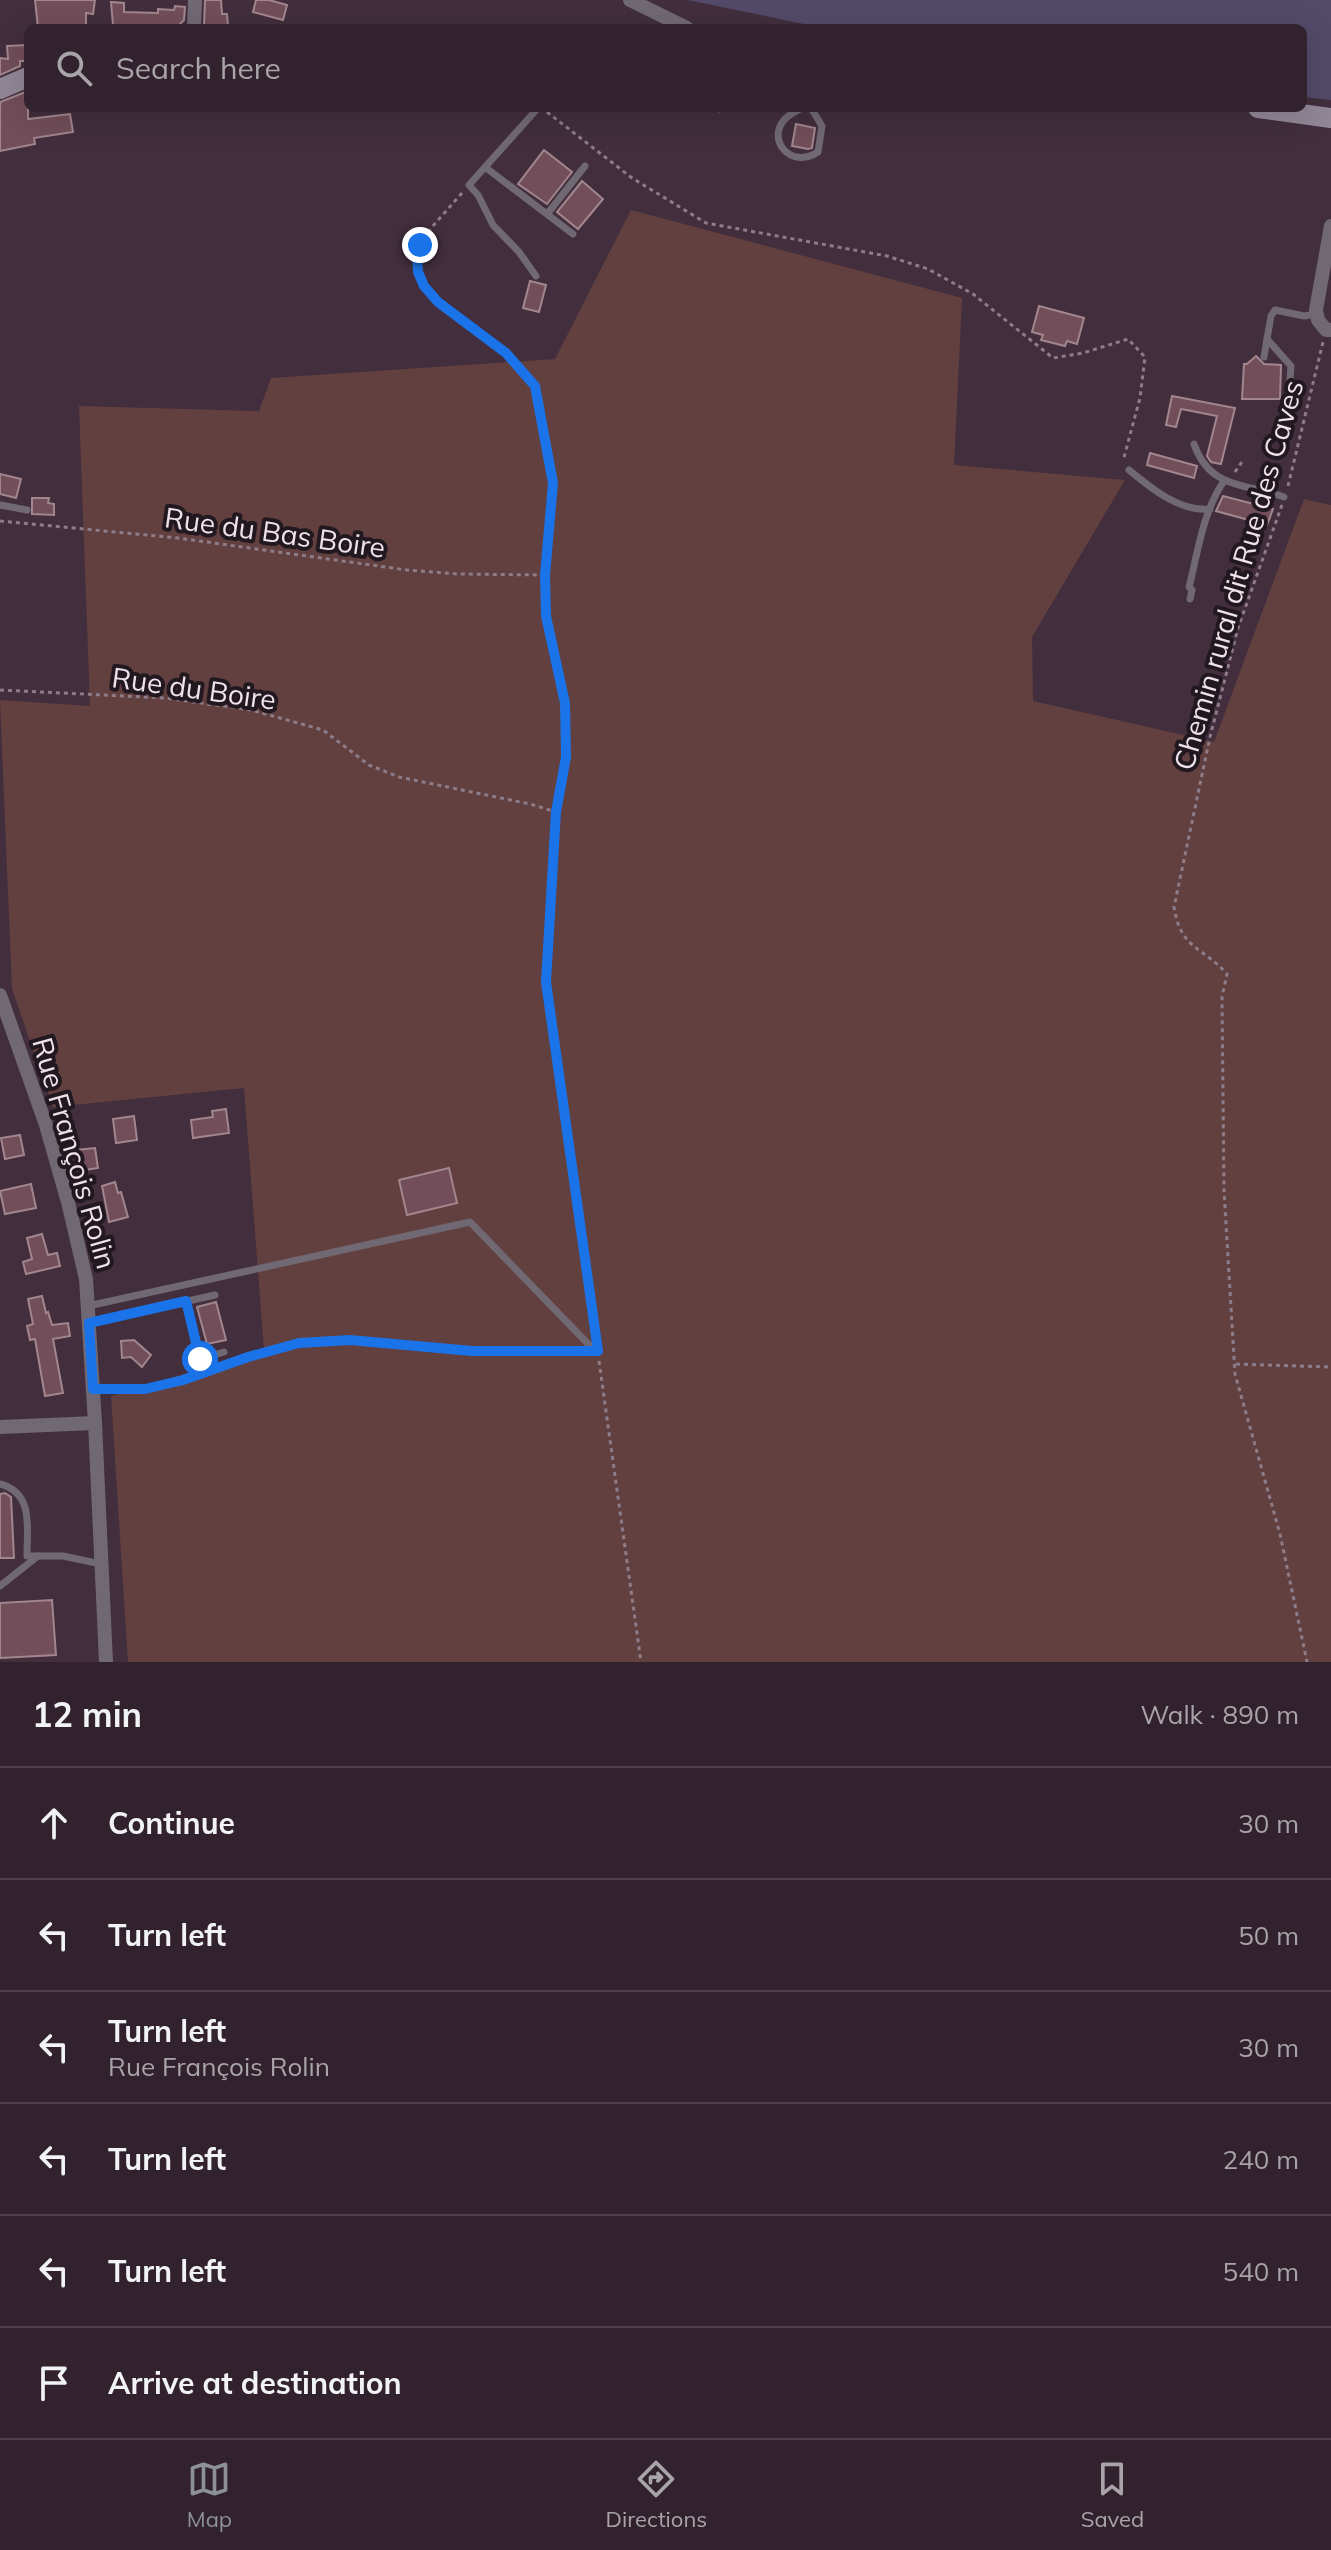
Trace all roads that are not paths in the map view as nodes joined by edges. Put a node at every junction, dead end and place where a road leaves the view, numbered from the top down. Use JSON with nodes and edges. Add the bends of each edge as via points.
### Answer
{"nodes":[{"id":1,"x":195,"y":0,"type":"edge"},
{"id":2,"x":630,"y":0,"type":"edge"},
{"id":3,"x":194,"y":24,"type":"edge"},
{"id":4,"x":679,"y":24,"type":"edge"},
{"id":5,"x":24,"y":79,"type":"edge"},
{"id":6,"x":0,"y":89,"type":"edge"},
{"id":7,"x":536,"y":112,"type":"edge"},
{"id":8,"x":796,"y":112,"type":"edge"},
{"id":9,"x":813,"y":112,"type":"edge"},
{"id":10,"x":1287,"y":112,"type":"edge"},
{"id":11,"x":1331,"y":118,"type":"edge"},
{"id":12,"x":585,"y":166,"type":"dead end"},
{"id":13,"x":485,"y":167,"type":"junction"},
{"id":14,"x":548,"y":213,"type":"junction"},
{"id":15,"x":1331,"y":226,"type":"edge"},
{"id":16,"x":573,"y":234,"type":"dead end"},
{"id":17,"x":536,"y":276,"type":"dead end"},
{"id":18,"x":1317,"y":314,"type":"junction"},
{"id":19,"x":1328,"y":330,"type":"edge"},
{"id":20,"x":1267,"y":339,"type":"junction"},
{"id":21,"x":1264,"y":357,"type":"dead end"},
{"id":22,"x":1289,"y":394,"type":"dead end"},
{"id":23,"x":1194,"y":444,"type":"dead end"},
{"id":24,"x":1129,"y":470,"type":"road end"},
{"id":25,"x":1226,"y":481,"type":"junction"},
{"id":26,"x":1284,"y":497,"type":"road end"},
{"id":27,"x":0,"y":505,"type":"edge"},
{"id":28,"x":1210,"y":509,"type":"junction"},
{"id":29,"x":27,"y":510,"type":"dead end"},
{"id":30,"x":1190,"y":599,"type":"dead end"},
{"id":31,"x":0,"y":995,"type":"edge"},
{"id":32,"x":215,"y":1295,"type":"dead end"},
{"id":33,"x":186,"y":1301,"type":"junction"},
{"id":34,"x":88,"y":1306,"type":"junction"},
{"id":35,"x":89,"y":1323,"type":"junction"},
{"id":36,"x":596,"y":1350,"type":"road end"},
{"id":37,"x":224,"y":1352,"type":"dead end"},
{"id":38,"x":95,"y":1423,"type":"junction"},
{"id":39,"x":0,"y":1427,"type":"edge"},
{"id":40,"x":0,"y":1484,"type":"edge"},
{"id":41,"x":38,"y":1556,"type":"junction"},
{"id":42,"x":101,"y":1564,"type":"junction"},
{"id":43,"x":0,"y":1586,"type":"edge"},
{"id":44,"x":106,"y":1662,"type":"edge"}],
"edges":[{"from":1,"to":3,"type":"street"},
{"from":2,"to":4,"type":"street"},
{"from":5,"to":6,"type":"main road"},
{"from":7,"to":13,"type":"lane"},
{"from":8,"to":9,"type":"lane","via":[[785,119],[779,141],[797,159],[818,152],[822,126]]},
{"from":10,"to":11,"type":"main road"},
{"from":12,"to":14,"type":"lane"},
{"from":13,"to":14,"type":"lane"},
{"from":13,"to":17,"type":"lane","via":[[469,185],[493,225]]},
{"from":14,"to":16,"type":"lane"},
{"from":15,"to":18,"type":"street"},
{"from":18,"to":19,"type":"street"},
{"from":18,"to":20,"type":"lane","via":[[1275,310]]},
{"from":20,"to":21,"type":"lane"},
{"from":20,"to":22,"type":"lane","via":[[1291,366]]},
{"from":23,"to":25,"type":"lane","via":[[1200,461]]},
{"from":24,"to":28,"type":"lane","via":[[1194,511]]},
{"from":25,"to":26,"type":"lane"},
{"from":25,"to":28,"type":"lane"},
{"from":27,"to":29,"type":"lane"},
{"from":28,"to":30,"type":"lane"},
{"from":31,"to":34,"type":"street","name":"Rue François Rolin","via":[[68,1202]]},
{"from":32,"to":33,"type":"lane"},
{"from":33,"to":35,"type":"lane"},
{"from":33,"to":37,"type":"lane","via":[[200,1359]]},
{"from":34,"to":35,"type":"street","name":"Rue François Rolin"},
{"from":34,"to":36,"type":"lane","via":[[470,1222]]},
{"from":35,"to":38,"type":"street","name":"Rue François Rolin"},
{"from":38,"to":39,"type":"street"},
{"from":38,"to":42,"type":"street","name":"Rue François Rolin"},
{"from":40,"to":41,"type":"lane","via":[[20,1494],[27,1508],[27,1556]]},
{"from":41,"to":42,"type":"lane"},
{"from":41,"to":43,"type":"lane"},
{"from":42,"to":44,"type":"street","name":"Rue François Rolin"}]}
